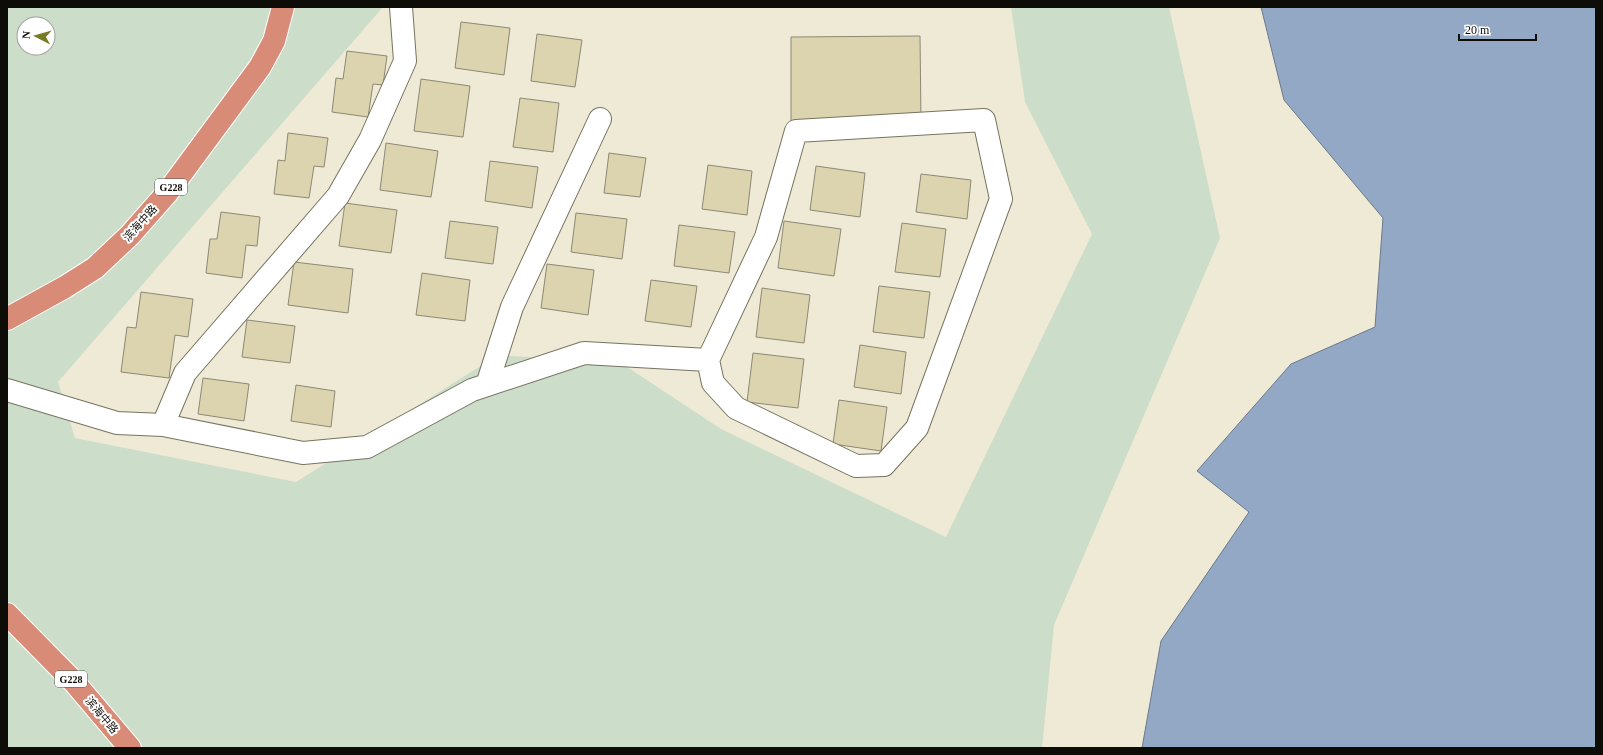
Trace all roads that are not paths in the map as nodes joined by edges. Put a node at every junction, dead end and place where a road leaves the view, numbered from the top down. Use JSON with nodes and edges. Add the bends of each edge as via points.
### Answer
{"nodes":[{"id":1,"x":283,"y":7,"type":"edge"},
{"id":2,"x":401,"y":7,"type":"edge"},
{"id":3,"x":600,"y":119,"type":"dead end"},
{"id":4,"x":7,"y":319,"type":"edge"},
{"id":5,"x":708,"y":360,"type":"junction"},
{"id":6,"x":487,"y":385,"type":"junction"},
{"id":7,"x":7,"y":390,"type":"edge"},
{"id":8,"x":162,"y":425,"type":"junction"},
{"id":9,"x":7,"y":614,"type":"edge"},
{"id":10,"x":130,"y":748,"type":"edge"}],
"edges":[{"from":1,"to":4,"type":"highway","name":"滨海中路","number":"G228","via":[[274,41],[260,67],[167,193],[130,235],[95,268]]},
{"from":2,"to":8,"type":"street","via":[[405,61],[370,140],[338,196],[185,373]]},
{"from":3,"to":6,"type":"street","via":[[512,307]]},
{"from":5,"to":5,"type":"street","via":[[713,383],[736,408],[856,466],[884,465],[917,428],[1001,199],[984,120],[796,131],[766,237]]},
{"from":5,"to":6,"type":"street","via":[[584,353]]},
{"from":6,"to":8,"type":"street","via":[[472,390],[368,447],[303,453]]},
{"from":7,"to":8,"type":"street","via":[[116,423]]},
{"from":9,"to":10,"type":"highway","name":"滨海中路","number":"G228","via":[[74,682]]}]}
